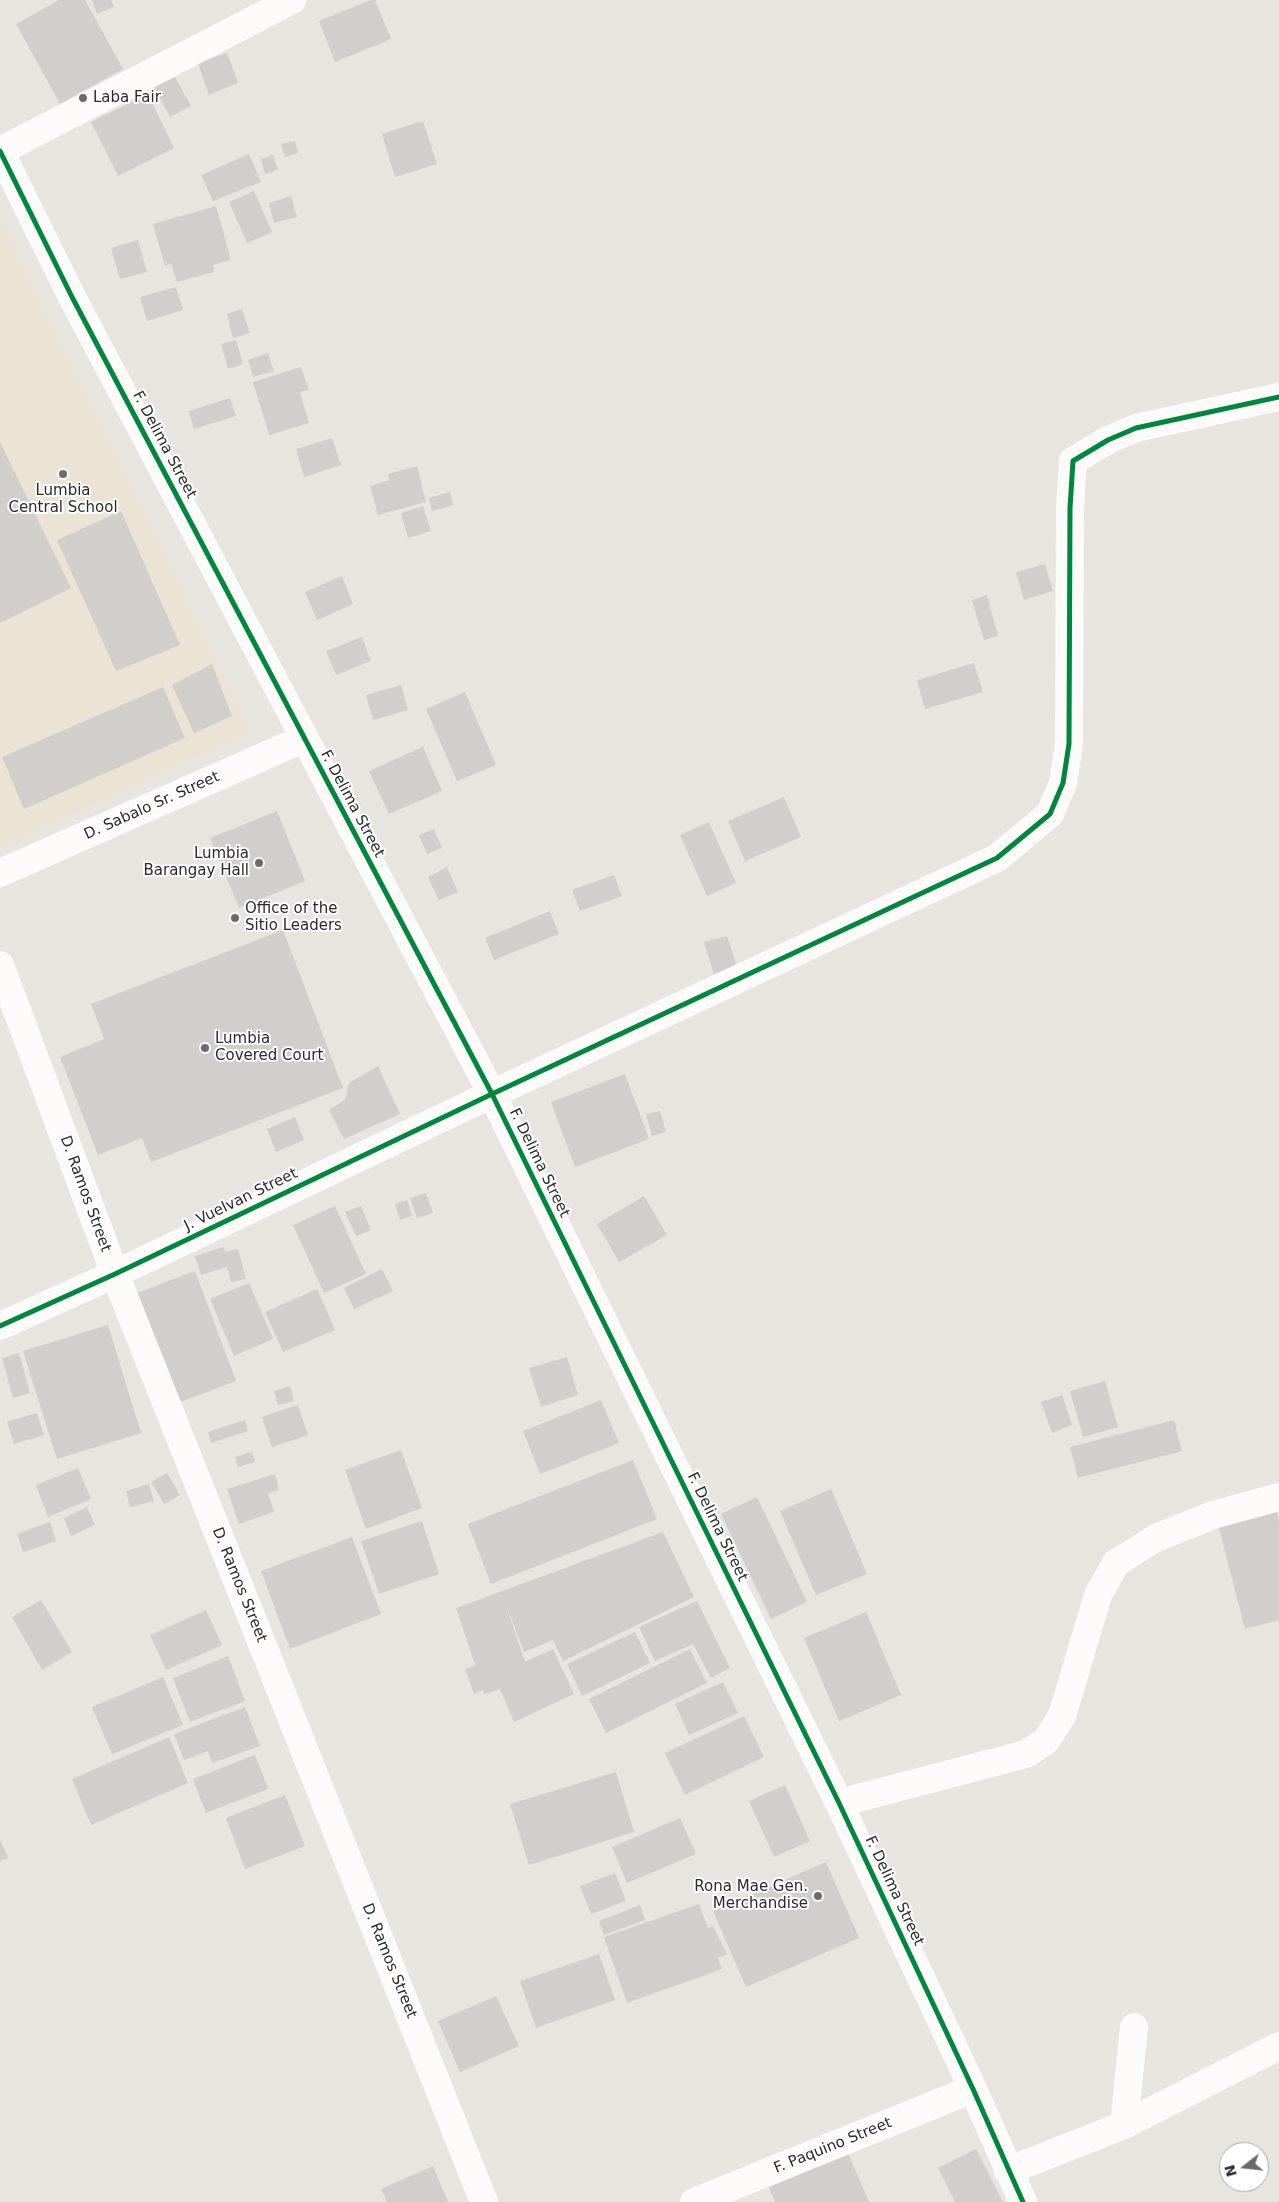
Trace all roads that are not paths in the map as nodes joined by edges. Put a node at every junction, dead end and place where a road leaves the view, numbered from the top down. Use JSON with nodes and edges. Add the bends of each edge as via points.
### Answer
{"nodes":[{"id":1,"x":292,"y":0,"type":"edge"},
{"id":2,"x":0,"y":151,"type":"edge"},
{"id":3,"x":1279,"y":397,"type":"edge"},
{"id":4,"x":303,"y":739,"type":"junction"},
{"id":5,"x":0,"y":873,"type":"edge"},
{"id":6,"x":0,"y":965,"type":"edge"},
{"id":7,"x":492,"y":1094,"type":"junction"},
{"id":8,"x":115,"y":1274,"type":"junction"},
{"id":9,"x":0,"y":1326,"type":"edge"},
{"id":10,"x":1279,"y":1497,"type":"edge"},
{"id":11,"x":838,"y":1803,"type":"junction"},
{"id":12,"x":1134,"y":2027,"type":"dead end"},
{"id":13,"x":1279,"y":2046,"type":"edge"},
{"id":14,"x":973,"y":2089,"type":"junction"},
{"id":15,"x":1124,"y":2125,"type":"junction"},
{"id":16,"x":1008,"y":2171,"type":"junction"},
{"id":17,"x":484,"y":2202,"type":"edge"},
{"id":18,"x":694,"y":2202,"type":"edge"},
{"id":19,"x":1024,"y":2202,"type":"edge"}],
"edges":[{"from":1,"to":2,"type":"street"},
{"from":2,"to":4,"type":"street","name":"F. Delima Street","via":[[72,297]]},
{"from":3,"to":7,"type":"street","name":"J. Vuelvan Street","via":[[1136,428],[1073,461],[1069,744],[1063,783],[1050,814],[997,858]]},
{"from":4,"to":5,"type":"street","name":"D. Sabalo Sr. Street"},
{"from":4,"to":7,"type":"street","name":"F. Delima Street"},
{"from":6,"to":8,"type":"street","name":"D. Ramos Street"},
{"from":7,"to":8,"type":"street","name":"J. Vuelvan Street"},
{"from":7,"to":11,"type":"street","name":"F. Delima Street"},
{"from":8,"to":9,"type":"street","name":"J. Vuelvan Street"},
{"from":8,"to":17,"type":"street","name":"D. Ramos Street"},
{"from":10,"to":11,"type":"street","via":[[1213,1515],[1156,1538],[1116,1564],[1098,1595],[1062,1716],[1046,1740],[1026,1754]]},
{"from":11,"to":14,"type":"street","name":"F. Delima Street"},
{"from":12,"to":15,"type":"street"},
{"from":13,"to":15,"type":"street"},
{"from":14,"to":16,"type":"street","name":"F. Delima Street"},
{"from":14,"to":18,"type":"street","name":"F. Paquino Street"},
{"from":15,"to":16,"type":"street"},
{"from":16,"to":19,"type":"street","name":"F. Delima Street"}]}
